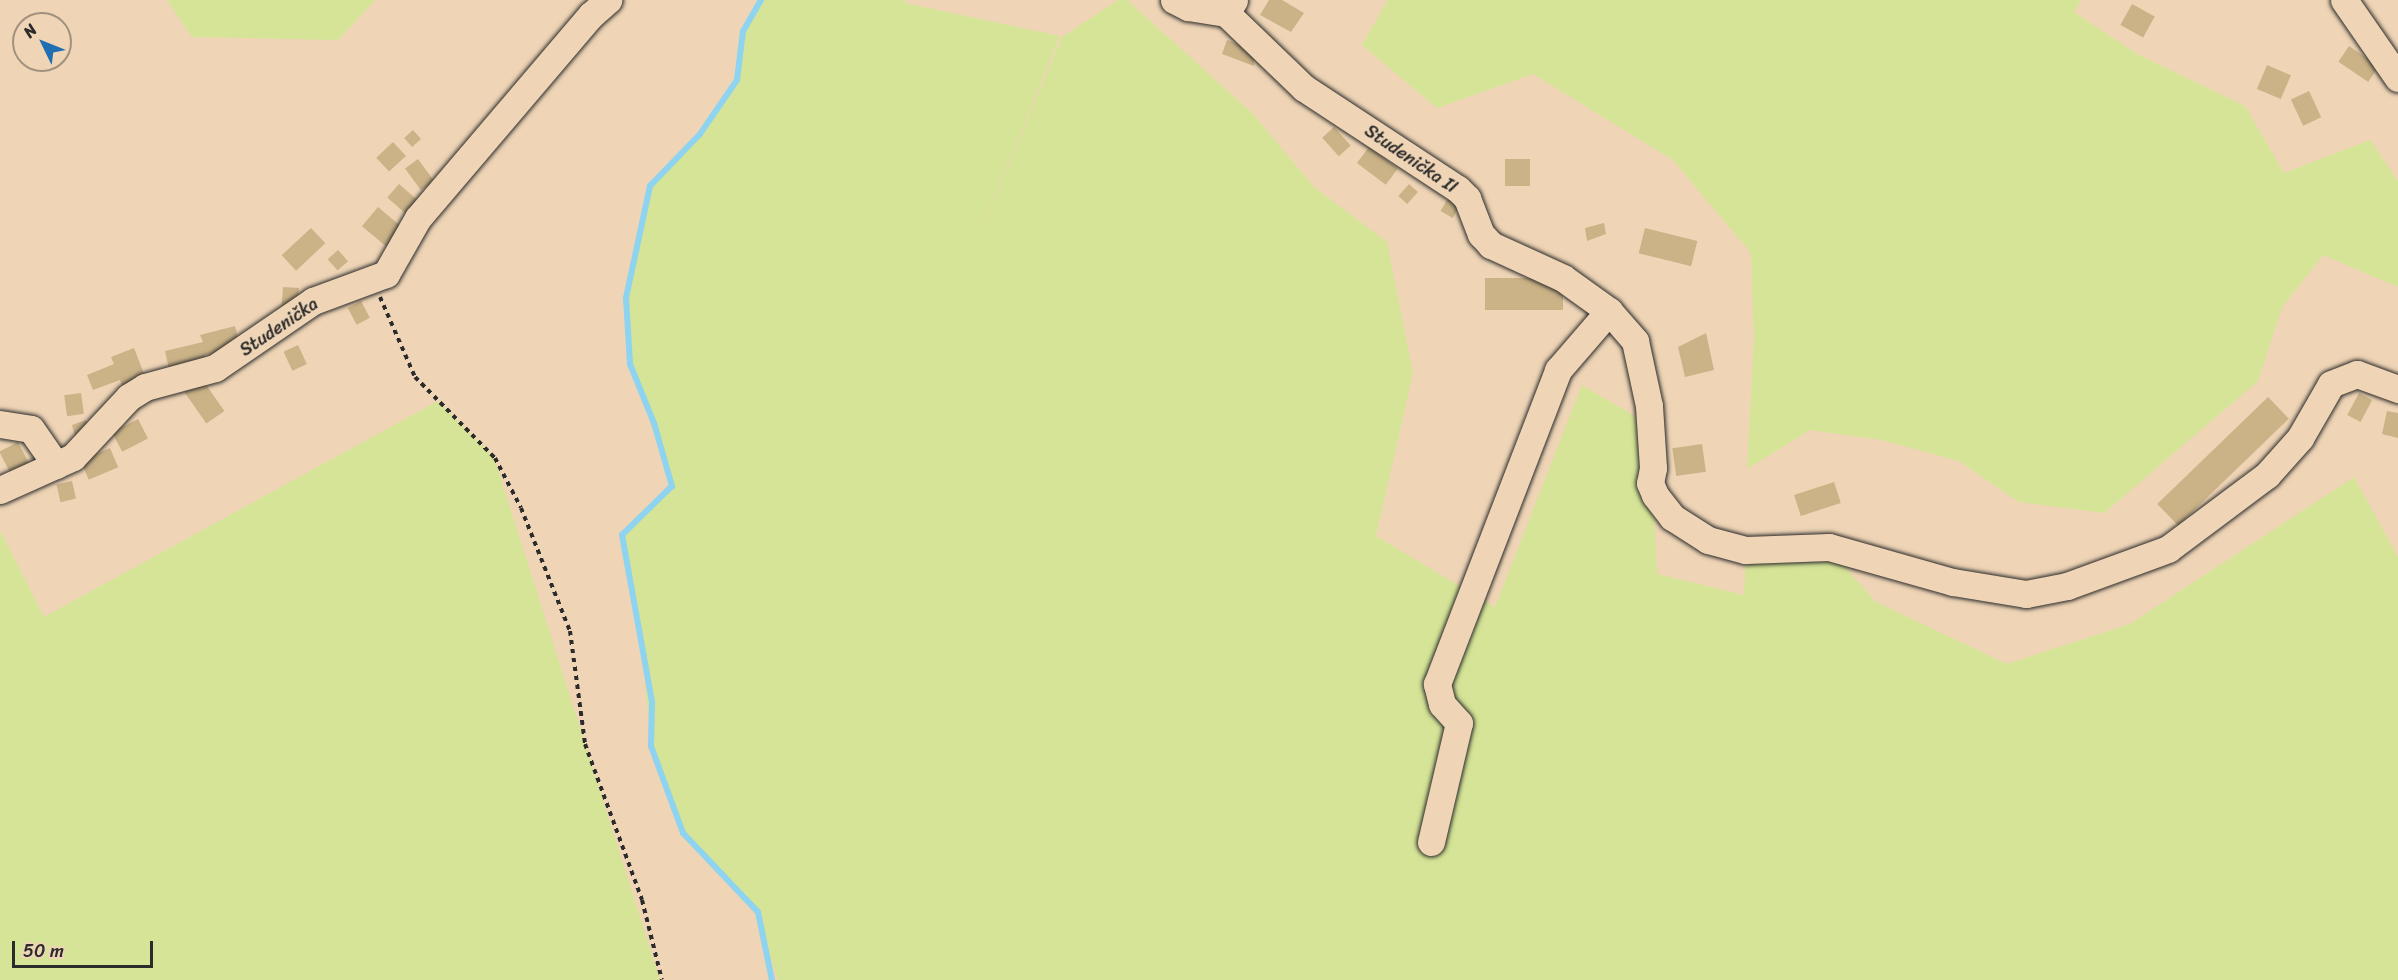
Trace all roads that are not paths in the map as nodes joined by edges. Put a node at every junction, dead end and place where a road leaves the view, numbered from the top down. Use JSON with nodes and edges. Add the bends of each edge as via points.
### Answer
{"nodes":[{"id":1,"x":608,"y":0,"type":"edge"},
{"id":2,"x":1174,"y":0,"type":"edge"},
{"id":3,"x":2344,"y":0,"type":"edge"},
{"id":4,"x":1230,"y":7,"type":"edge"},
{"id":5,"x":2398,"y":78,"type":"edge"},
{"id":6,"x":1609,"y":311,"type":"junction"},
{"id":7,"x":2398,"y":389,"type":"edge"},
{"id":8,"x":0,"y":424,"type":"edge"},
{"id":9,"x":56,"y":465,"type":"junction"},
{"id":10,"x":0,"y":490,"type":"edge"},
{"id":11,"x":1431,"y":842,"type":"dead end"}],
"edges":[{"from":1,"to":9,"type":"street","name":"Studenička","via":[[418,218],[393,266],[313,301],[215,368],[145,387],[129,397],[73,457]]},
{"from":2,"to":4,"type":"street","via":[[1188,7]]},
{"from":3,"to":5,"type":"street"},
{"from":4,"to":6,"type":"street","name":"Studenička II","via":[[1304,88],[1458,189],[1467,198],[1481,234],[1491,245],[1563,278]]},
{"from":6,"to":7,"type":"street","name":"Studenička II","via":[[1635,341],[1649,406],[1653,468],[1650,483],[1672,517],[1708,540],[1746,550],[1829,547],[1953,582],[2026,594],[2067,586],[2168,549],[2267,475],[2300,438],[2331,384],[2357,374]]},
{"from":6,"to":11,"type":"street","via":[[1558,370],[1437,684],[1442,704],[1460,723]]},
{"from":8,"to":9,"type":"street","via":[[31,429]]},
{"from":9,"to":10,"type":"street","name":"Studenička"}]}
